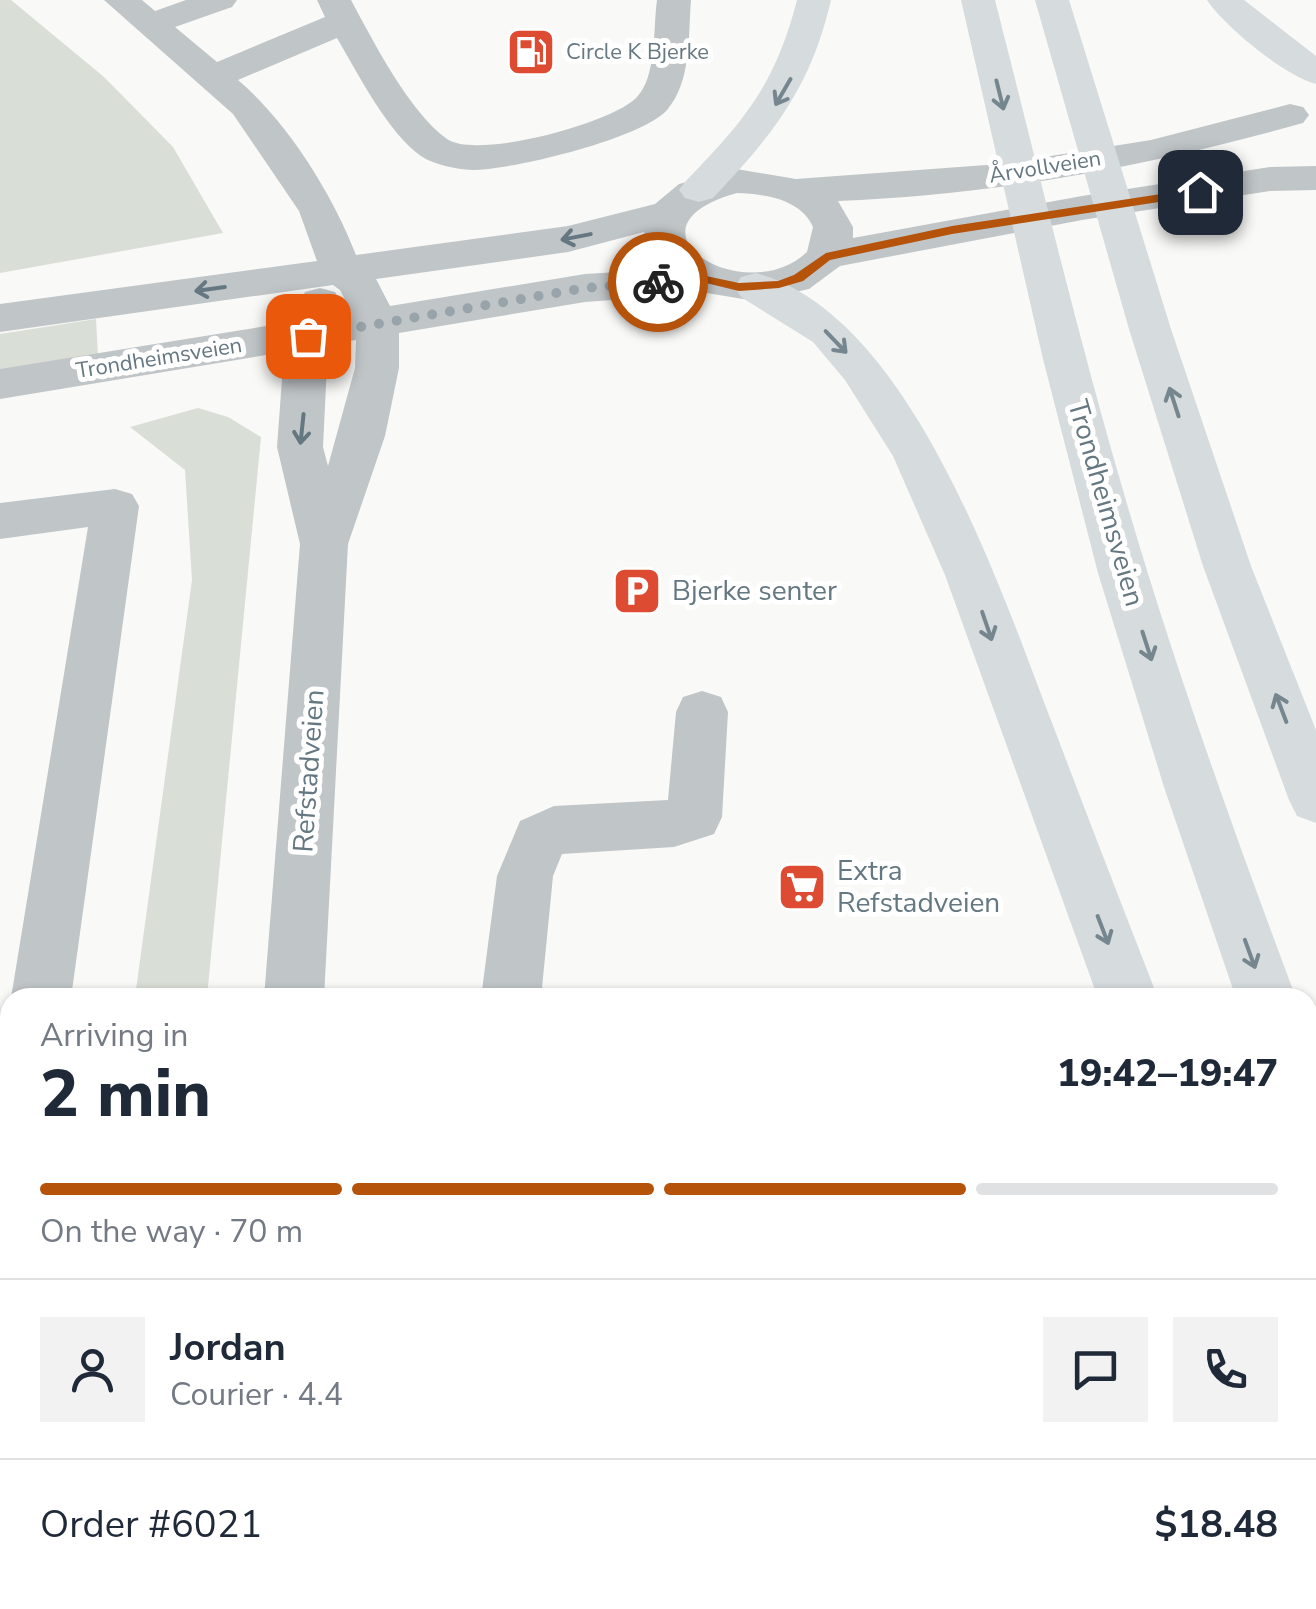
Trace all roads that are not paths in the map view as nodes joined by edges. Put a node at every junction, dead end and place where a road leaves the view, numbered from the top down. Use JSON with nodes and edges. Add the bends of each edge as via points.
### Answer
{"nodes":[{"id":1,"x":120,"y":0,"type":"edge"},
{"id":2,"x":220,"y":0,"type":"edge"},
{"id":3,"x":674,"y":0,"type":"edge"},
{"id":4,"x":814,"y":0,"type":"edge"},
{"id":5,"x":978,"y":0,"type":"edge"},
{"id":6,"x":1052,"y":0,"type":"edge"},
{"id":7,"x":1224,"y":0,"type":"edge"},
{"id":8,"x":339,"y":11,"type":"edge"},
{"id":9,"x":150,"y":24,"type":"junction"},
{"id":10,"x":1316,"y":73,"type":"edge"},
{"id":11,"x":213,"y":77,"type":"junction"},
{"id":12,"x":1303,"y":107,"type":"edge"},
{"id":13,"x":1316,"y":166,"type":"edge"},
{"id":14,"x":1316,"y":178,"type":"edge"},
{"id":15,"x":796,"y":191,"type":"junction"},
{"id":16,"x":684,"y":201,"type":"junction"},
{"id":17,"x":846,"y":252,"type":"junction"},
{"id":18,"x":341,"y":271,"type":"junction"},
{"id":19,"x":706,"y":280,"type":"junction"},
{"id":20,"x":756,"y":287,"type":"junction"},
{"id":21,"x":0,"y":318,"type":"edge"},
{"id":22,"x":378,"y":324,"type":"junction"},
{"id":23,"x":308,"y":336,"type":"junction"},
{"id":24,"x":0,"y":384,"type":"edge"},
{"id":25,"x":0,"y":521,"type":"edge"},
{"id":26,"x":324,"y":544,"type":"junction"},
{"id":27,"x":702,"y":712,"type":"dead end"},
{"id":28,"x":1316,"y":800,"type":"edge"},
{"id":29,"x":43,"y":988,"type":"edge"},
{"id":30,"x":295,"y":988,"type":"edge"},
{"id":31,"x":512,"y":988,"type":"edge"},
{"id":32,"x":1124,"y":988,"type":"edge"},
{"id":33,"x":1262,"y":988,"type":"edge"}],
"edges":[{"from":1,"to":9,"type":"street"},
{"from":2,"to":9,"type":"street"},
{"from":3,"to":8,"type":"street","via":[[661,92],[650,108],[620,126],[471,158],[446,153],[423,137]]},
{"from":4,"to":16,"type":"highway","one_way":true,"via":[[800,59],[779,101]]},
{"from":5,"to":33,"type":"highway","name":"Trondheimsveien","one_way":true,"via":[[1123,573]]},
{"from":28,"to":6,"type":"highway","one_way":true,"via":[[1227,566]]},
{"from":7,"to":10,"type":"highway"},
{"from":8,"to":11,"type":"street"},
{"from":9,"to":11,"type":"street"},
{"from":11,"to":18,"type":"street","via":[[247,106],[282,153],[319,211]]},
{"from":12,"to":13,"type":"street","via":[[1286,123],[1290,142]]},
{"from":12,"to":15,"type":"street","name":"Årvollveien","via":[[1234,133],[1053,167],[952,182]]},
{"from":14,"to":17,"type":"street","name":"Årvollveien","via":[[1270,179],[1045,214]]},
{"from":15,"to":16,"type":"street","name":"Årvollveien","via":[[747,181]]},
{"from":15,"to":17,"type":"street","via":[[825,214],[833,242]]},
{"from":16,"to":18,"type":"street","one_way":true,"via":[[568,239]]},
{"from":16,"to":19,"type":"street","via":[[664,227],[664,242],[672,257]]},
{"from":17,"to":20,"type":"street","name":"Årvollveien","via":[[798,278]]},
{"from":18,"to":21,"type":"street","one_way":true},
{"from":18,"to":22,"type":"street","via":[[357,282]]},
{"from":18,"to":23,"type":"street","name":"Refstadveien"},
{"from":19,"to":20,"type":"street"},
{"from":19,"to":22,"type":"street","via":[[585,288]]},
{"from":20,"to":32,"type":"highway","one_way":true,"via":[[828,332],[861,369],[915,453],[970,576]]},
{"from":22,"to":23,"type":"street","name":"Trondheimsveien"},
{"from":22,"to":26,"type":"street","name":"Refstadveien","via":[[362,436]]},
{"from":23,"to":24,"type":"street","name":"Trondheimsveien"},
{"from":23,"to":26,"type":"street","name":"Refstadveien","one_way":true,"via":[[300,447]]},
{"from":25,"to":29,"type":"street","via":[[116,506]]},
{"from":26,"to":30,"type":"street","name":"Refstadveien"},
{"from":27,"to":31,"type":"street","via":[[694,817],[674,824],[554,830],[540,838],[525,876]]}]}
